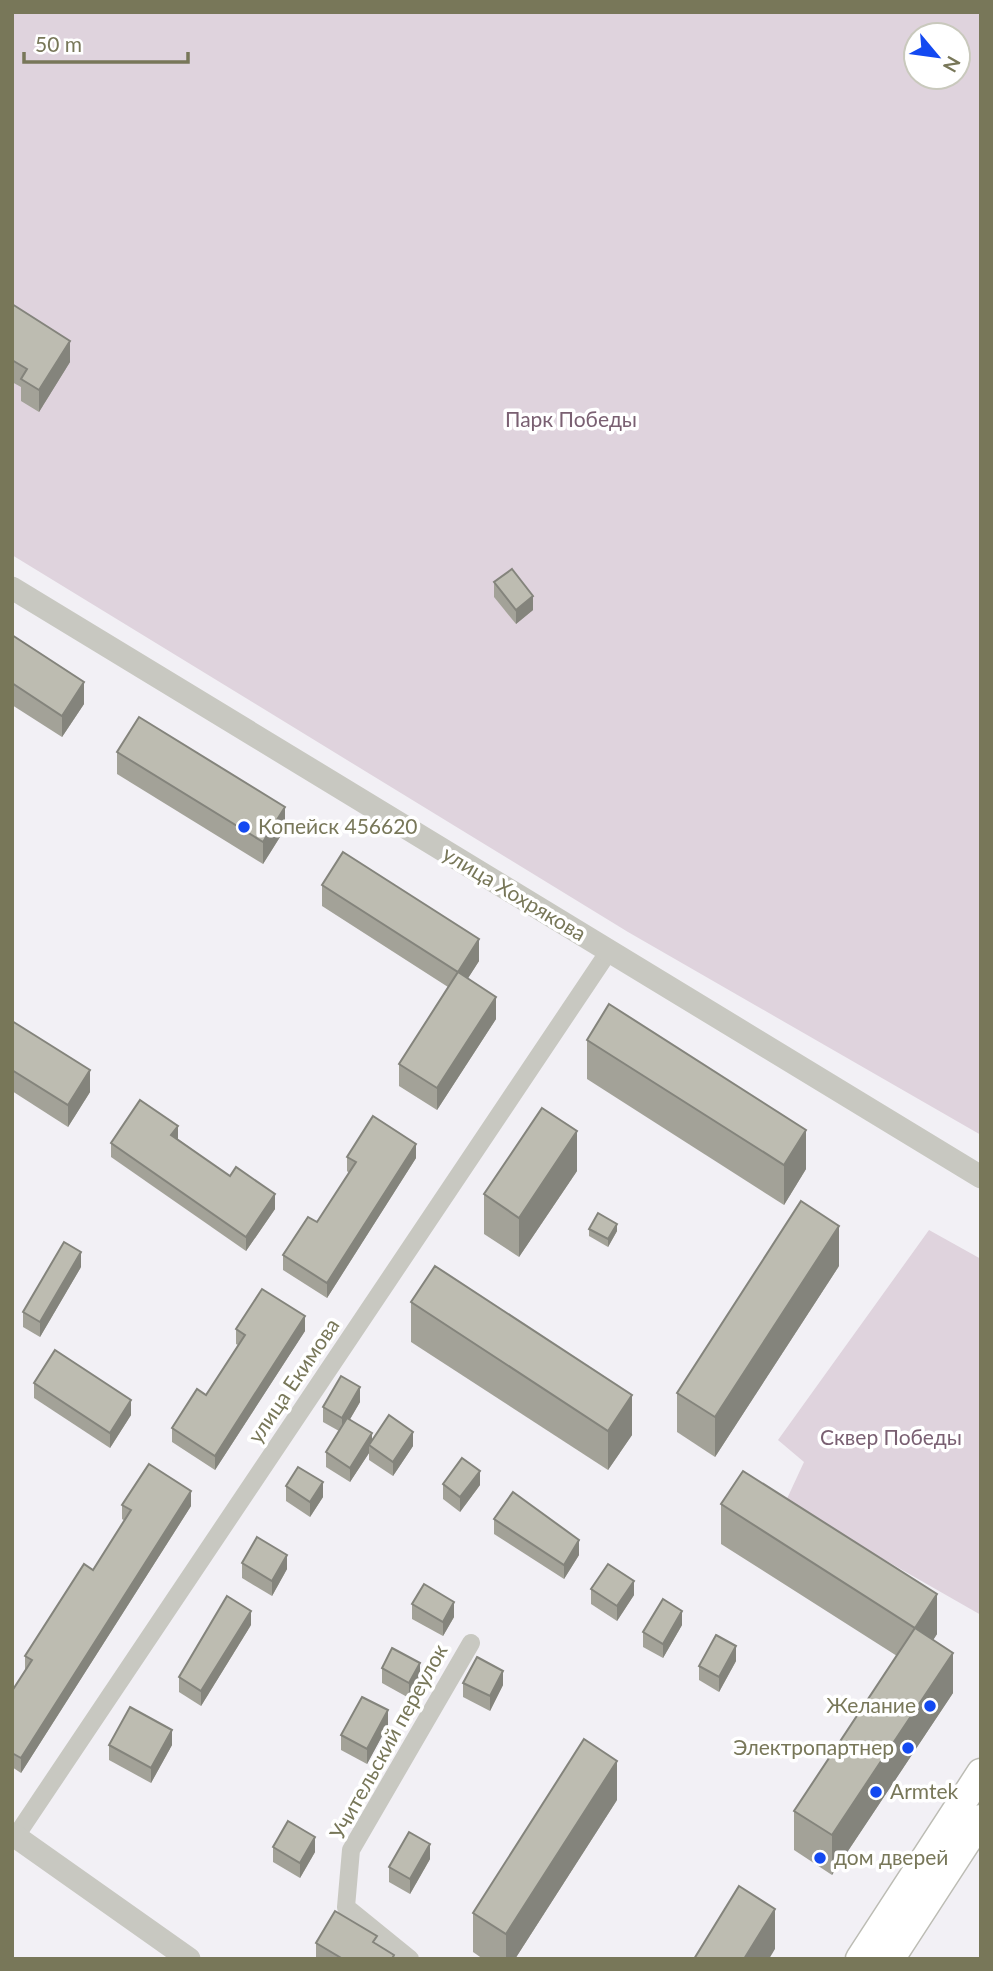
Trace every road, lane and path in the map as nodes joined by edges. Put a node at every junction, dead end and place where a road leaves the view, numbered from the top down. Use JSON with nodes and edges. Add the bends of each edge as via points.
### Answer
{"nodes":[{"id":1,"x":12,"y":588,"type":"edge"},
{"id":2,"x":609,"y":951,"type":"junction"},
{"id":3,"x":981,"y":1177,"type":"edge"},
{"id":4,"x":471,"y":1643,"type":"dead end"},
{"id":5,"x":981,"y":1773,"type":"edge"},
{"id":6,"x":981,"y":1819,"type":"edge"},
{"id":7,"x":14,"y":1835,"type":"edge"},
{"id":8,"x":870,"y":1958,"type":"edge"},
{"id":9,"x":189,"y":1959,"type":"edge"},
{"id":10,"x":410,"y":1959,"type":"edge"}],
"edges":[{"from":1,"to":2,"type":"street","name":"улица Хохрякова"},
{"from":2,"to":3,"type":"street","name":"улица Хохрякова"},
{"from":2,"to":7,"type":"street","name":"улица Екимова"},
{"from":4,"to":10,"type":"street","name":"Учительский переулок","via":[[351,1850],[346,1907]]},
{"from":5,"to":8,"type":"main road"},
{"from":6,"to":8,"type":"main road"},
{"from":7,"to":9,"type":"street"}]}
